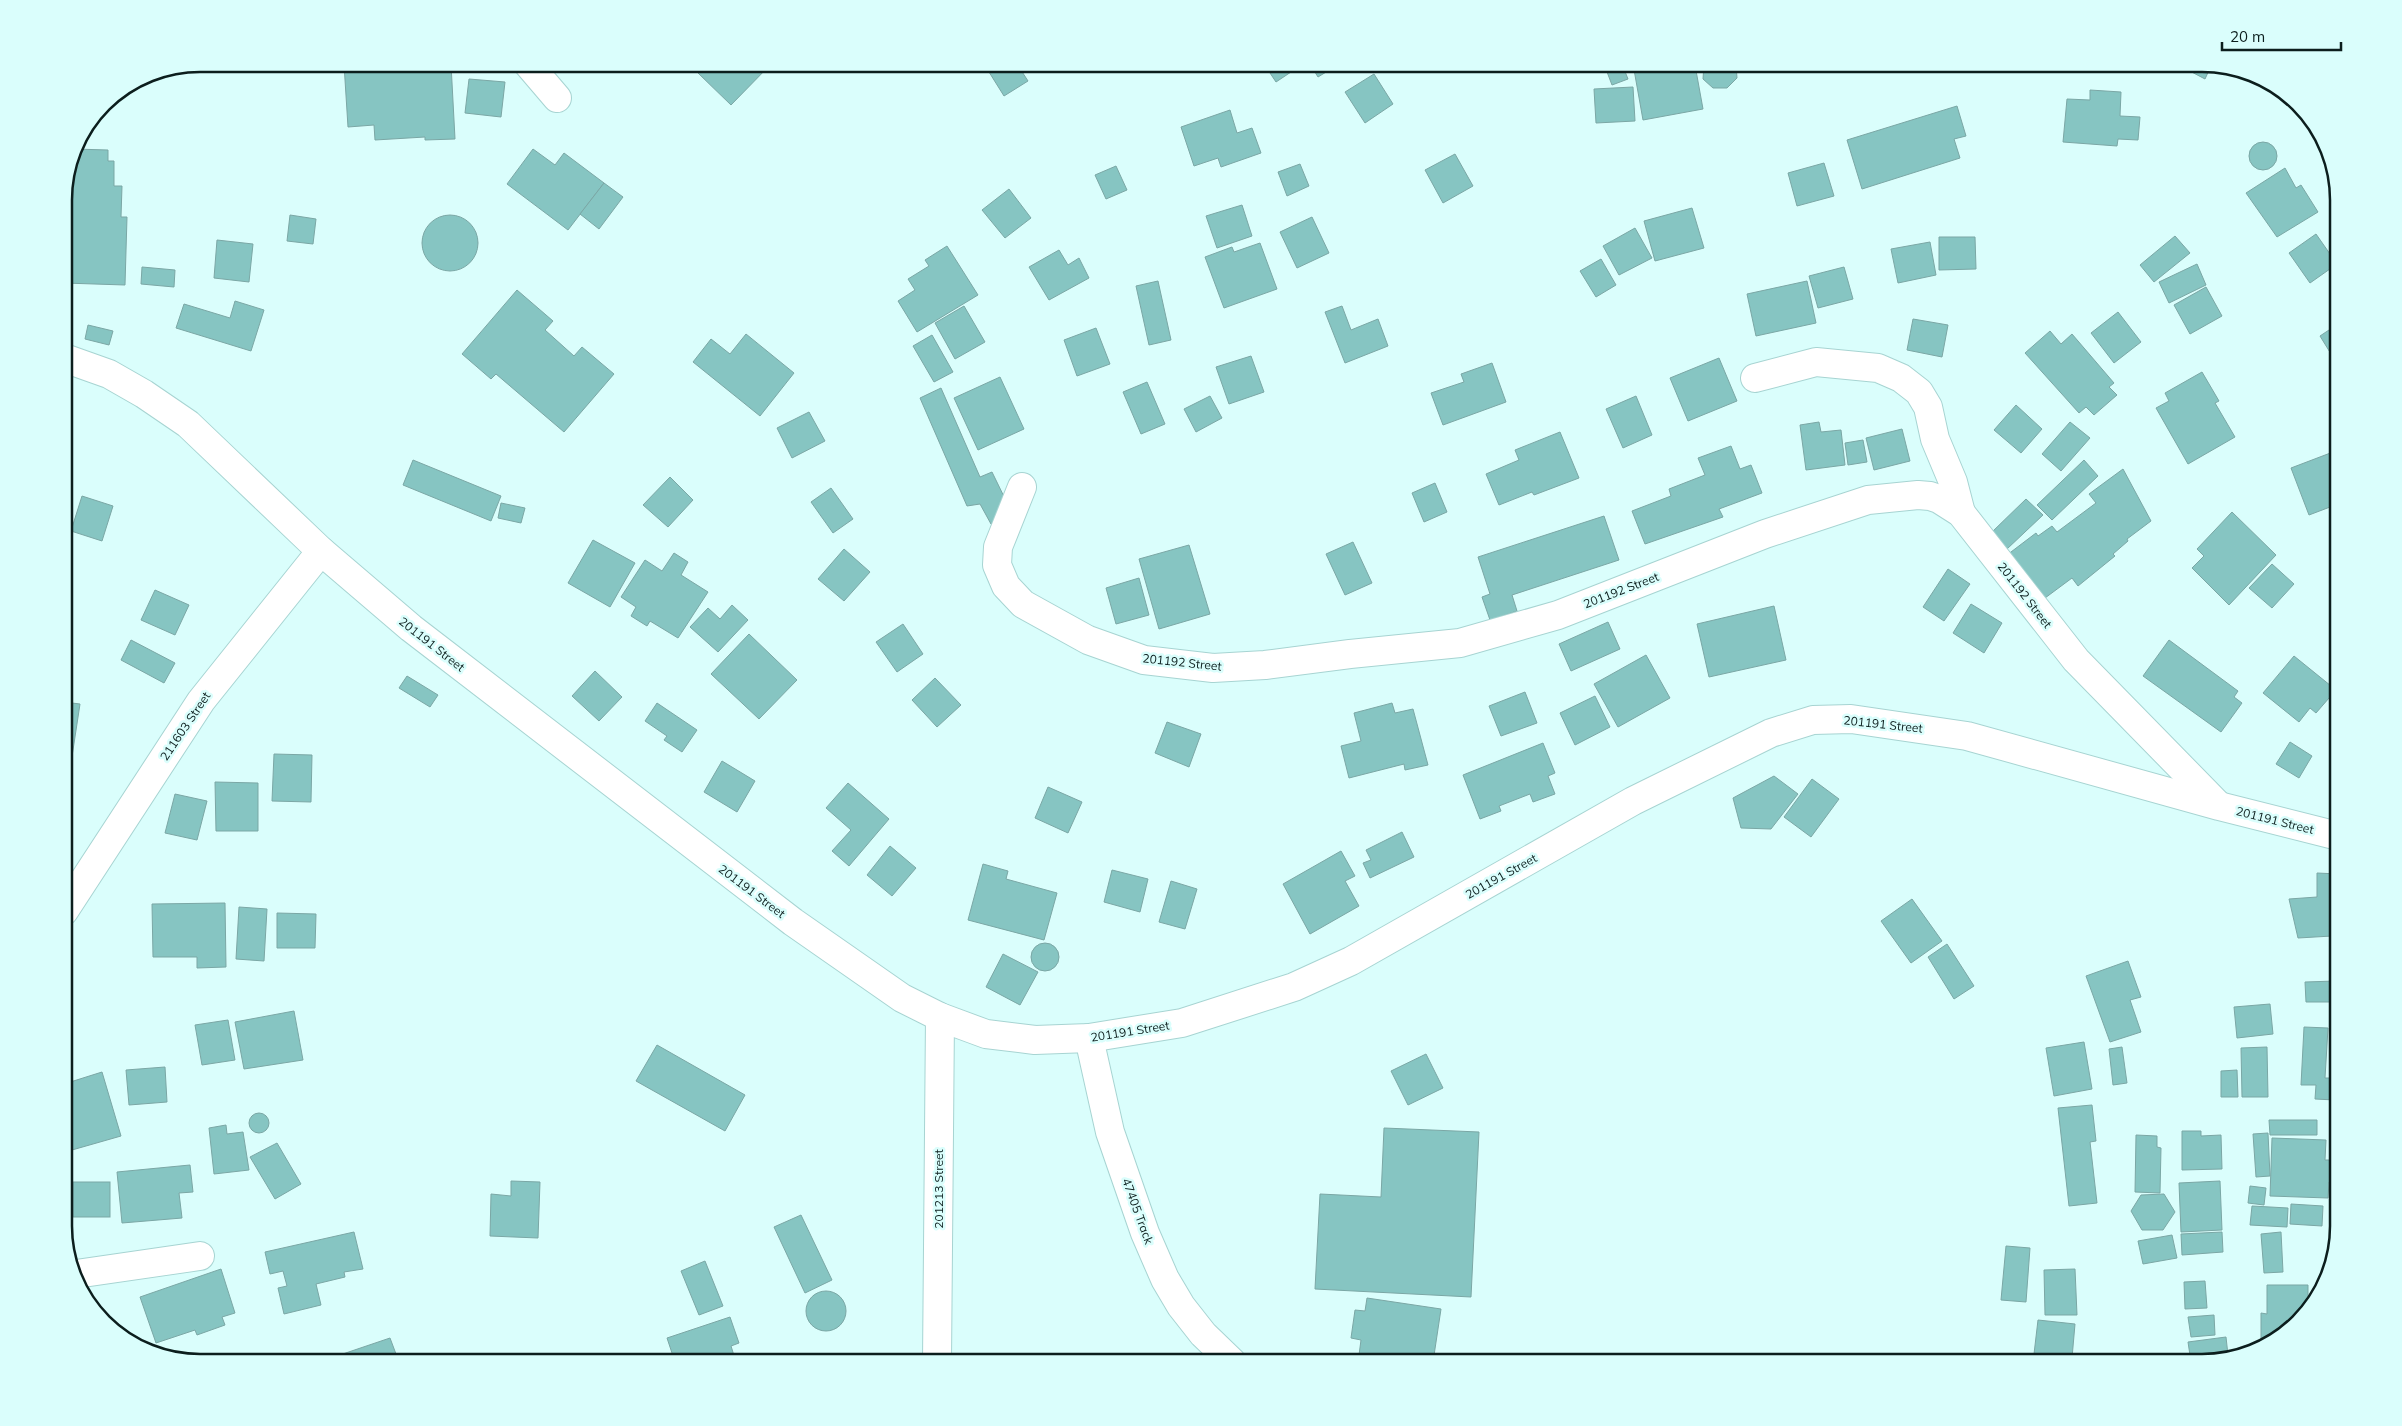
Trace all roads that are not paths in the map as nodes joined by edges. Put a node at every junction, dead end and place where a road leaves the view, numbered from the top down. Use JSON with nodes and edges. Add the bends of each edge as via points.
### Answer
{"nodes":[{"id":1,"x":536,"y":73,"type":"edge"},
{"id":2,"x":557,"y":98,"type":"dead end"},
{"id":3,"x":73,"y":361,"type":"edge"},
{"id":4,"x":1755,"y":378,"type":"dead end"},
{"id":5,"x":1022,"y":487,"type":"dead end"},
{"id":6,"x":1961,"y":513,"type":"junction"},
{"id":7,"x":321,"y":551,"type":"junction"},
{"id":8,"x":2219,"y":806,"type":"junction"},
{"id":9,"x":2330,"y":834,"type":"edge"},
{"id":10,"x":73,"y":896,"type":"edge"},
{"id":11,"x":940,"y":1017,"type":"junction"},
{"id":12,"x":1089,"y":1038,"type":"junction"},
{"id":13,"x":200,"y":1256,"type":"dead end"},
{"id":14,"x":82,"y":1273,"type":"edge"},
{"id":15,"x":937,"y":1354,"type":"edge"},
{"id":16,"x":1224,"y":1354,"type":"edge"}],
"edges":[{"from":1,"to":2,"type":"street"},
{"from":3,"to":7,"type":"street","name":"201191 Street","via":[[109,374],[188,424]]},
{"from":4,"to":6,"type":"street","via":[[1816,362],[1878,368],[1901,378],[1919,392],[1928,407],[1935,439],[1953,482]]},
{"from":5,"to":6,"type":"street","name":"201192 Street","via":[[998,547],[997,565],[1006,586],[1023,604],[1088,640],[1144,660],[1213,668],[1460,643],[1558,615],[1765,534],[1868,500],[1930,496]]},
{"from":6,"to":8,"type":"street","name":"201192 Street","via":[[2076,660]]},
{"from":7,"to":10,"type":"street","name":"211603 Street","via":[[201,700]]},
{"from":7,"to":11,"type":"street","name":"201191 Street","via":[[419,634],[792,922],[902,998]]},
{"from":8,"to":9,"type":"street","name":"201191 Street"},
{"from":8,"to":12,"type":"street","name":"201191 Street","via":[[1967,736],[1851,719],[1813,720],[1771,733],[1633,801],[1350,960],[1294,987],[1182,1023]]},
{"from":11,"to":12,"type":"street","name":"201191 Street","via":[[986,1034],[1035,1040]]},
{"from":11,"to":15,"type":"street","name":"201213 Street"},
{"from":12,"to":16,"type":"street","name":"47405 Track","via":[[1110,1132],[1145,1233],[1165,1279],[1203,1334]]},
{"from":13,"to":14,"type":"street"}]}
